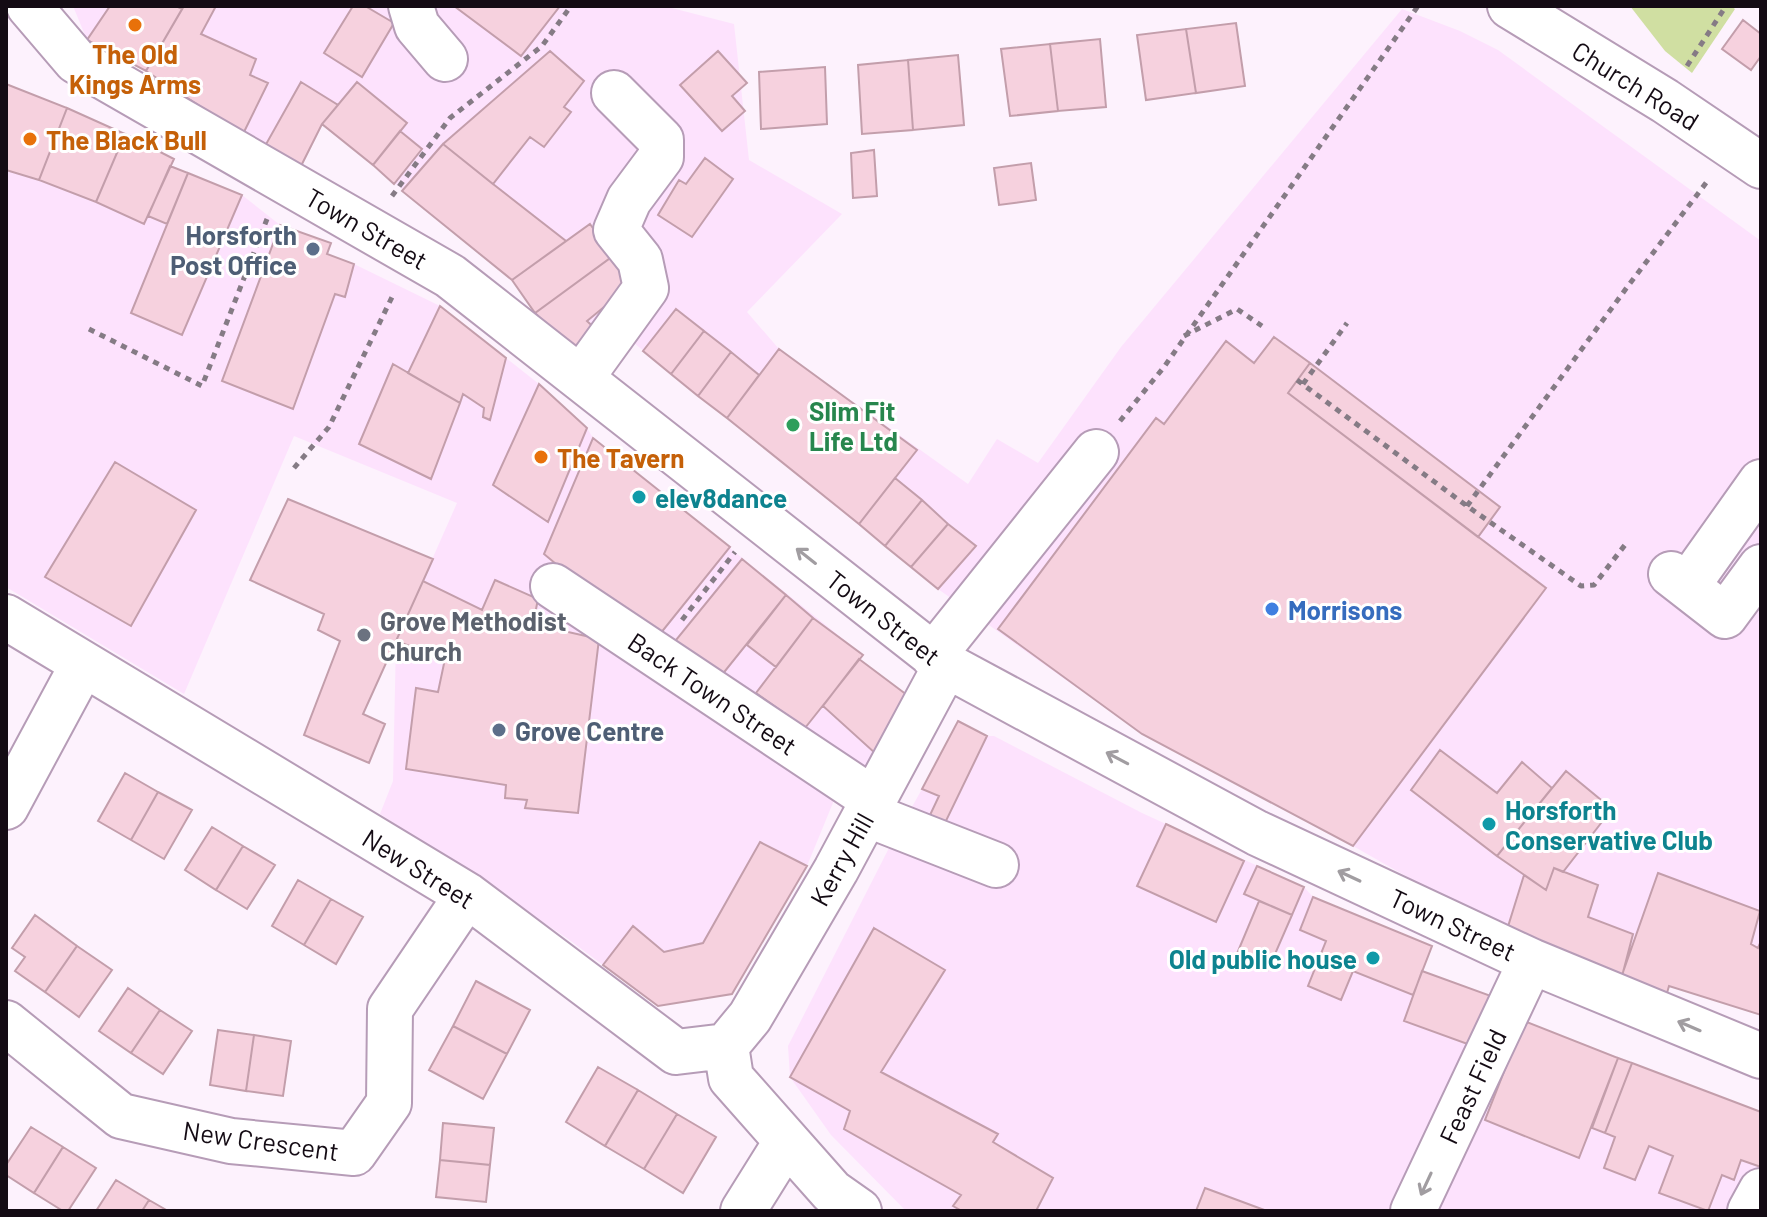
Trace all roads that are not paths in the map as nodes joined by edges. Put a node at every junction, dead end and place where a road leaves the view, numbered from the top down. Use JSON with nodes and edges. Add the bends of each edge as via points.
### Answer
{"nodes":[{"id":1,"x":411,"y":6,"type":"edge"},
{"id":2,"x":1510,"y":6,"type":"edge"},
{"id":3,"x":23,"y":13,"type":"edge"},
{"id":4,"x":445,"y":59,"type":"dead end"},
{"id":5,"x":614,"y":93,"type":"dead end"},
{"id":6,"x":1747,"y":157,"type":"edge"},
{"id":7,"x":581,"y":378,"type":"junction"},
{"id":8,"x":1096,"y":452,"type":"road end"},
{"id":9,"x":1750,"y":498,"type":"edge"},
{"id":10,"x":1761,"y":567,"type":"edge"},
{"id":11,"x":553,"y":586,"type":"dead end"},
{"id":12,"x":6,"y":617,"type":"edge"},
{"id":13,"x":939,"y":661,"type":"junction"},
{"id":14,"x":83,"y":664,"type":"junction"},
{"id":15,"x":6,"y":807,"type":"edge"},
{"id":16,"x":870,"y":807,"type":"junction"},
{"id":17,"x":996,"y":865,"type":"dead end"},
{"id":18,"x":467,"y":895,"type":"junction"},
{"id":19,"x":1531,"y":961,"type":"junction"},
{"id":20,"x":6,"y":1023,"type":"edge"},
{"id":21,"x":726,"y":1046,"type":"junction"},
{"id":22,"x":1761,"y":1056,"type":"edge"},
{"id":23,"x":786,"y":1142,"type":"junction"},
{"id":24,"x":1761,"y":1191,"type":"edge"},
{"id":25,"x":743,"y":1211,"type":"edge"},
{"id":26,"x":859,"y":1211,"type":"edge"},
{"id":27,"x":1413,"y":1211,"type":"edge"},
{"id":28,"x":1750,"y":1211,"type":"edge"}],
"edges":[{"from":1,"to":4,"type":"street","via":[[417,26]]},
{"from":2,"to":6,"type":"street","name":"Church Road"},
{"from":3,"to":7,"type":"street","name":"Town Street","via":[[76,61],[450,276]]},
{"from":5,"to":7,"type":"street","via":[[661,140],[661,157],[629,200],[616,230],[640,260],[646,288]]},
{"from":13,"to":7,"type":"street","name":"Town Street","one_way":true},
{"from":8,"to":13,"type":"street","name":"Kerry Hill"},
{"from":9,"to":10,"type":"street","via":[[1679,580],[1725,616]]},
{"from":11,"to":16,"type":"street","name":"Back Town Street"},
{"from":12,"to":14,"type":"street","name":"New Street"},
{"from":13,"to":16,"type":"street","name":"Kerry Hill"},
{"from":19,"to":13,"type":"street","name":"Town Street","one_way":true,"via":[[1257,833]]},
{"from":14,"to":15,"type":"street"},
{"from":14,"to":18,"type":"street","name":"New Street"},
{"from":16,"to":17,"type":"street","name":"Back Town Street"},
{"from":16,"to":21,"type":"street","name":"Kerry Hill","via":[[750,1017]]},
{"from":18,"to":20,"type":"street","name":"New Crescent","via":[[390,1009],[389,1103],[354,1153],[231,1141],[121,1116]]},
{"from":18,"to":21,"type":"street","name":"New Street","via":[[676,1052]]},
{"from":22,"to":19,"type":"street","name":"Town Street","one_way":true},
{"from":19,"to":27,"type":"street","name":"Feast Field","one_way":true},
{"from":21,"to":23,"type":"street","via":[[731,1078]]},
{"from":23,"to":25,"type":"street"},
{"from":23,"to":26,"type":"street","via":[[832,1192]]},
{"from":24,"to":28,"type":"street"}]}
